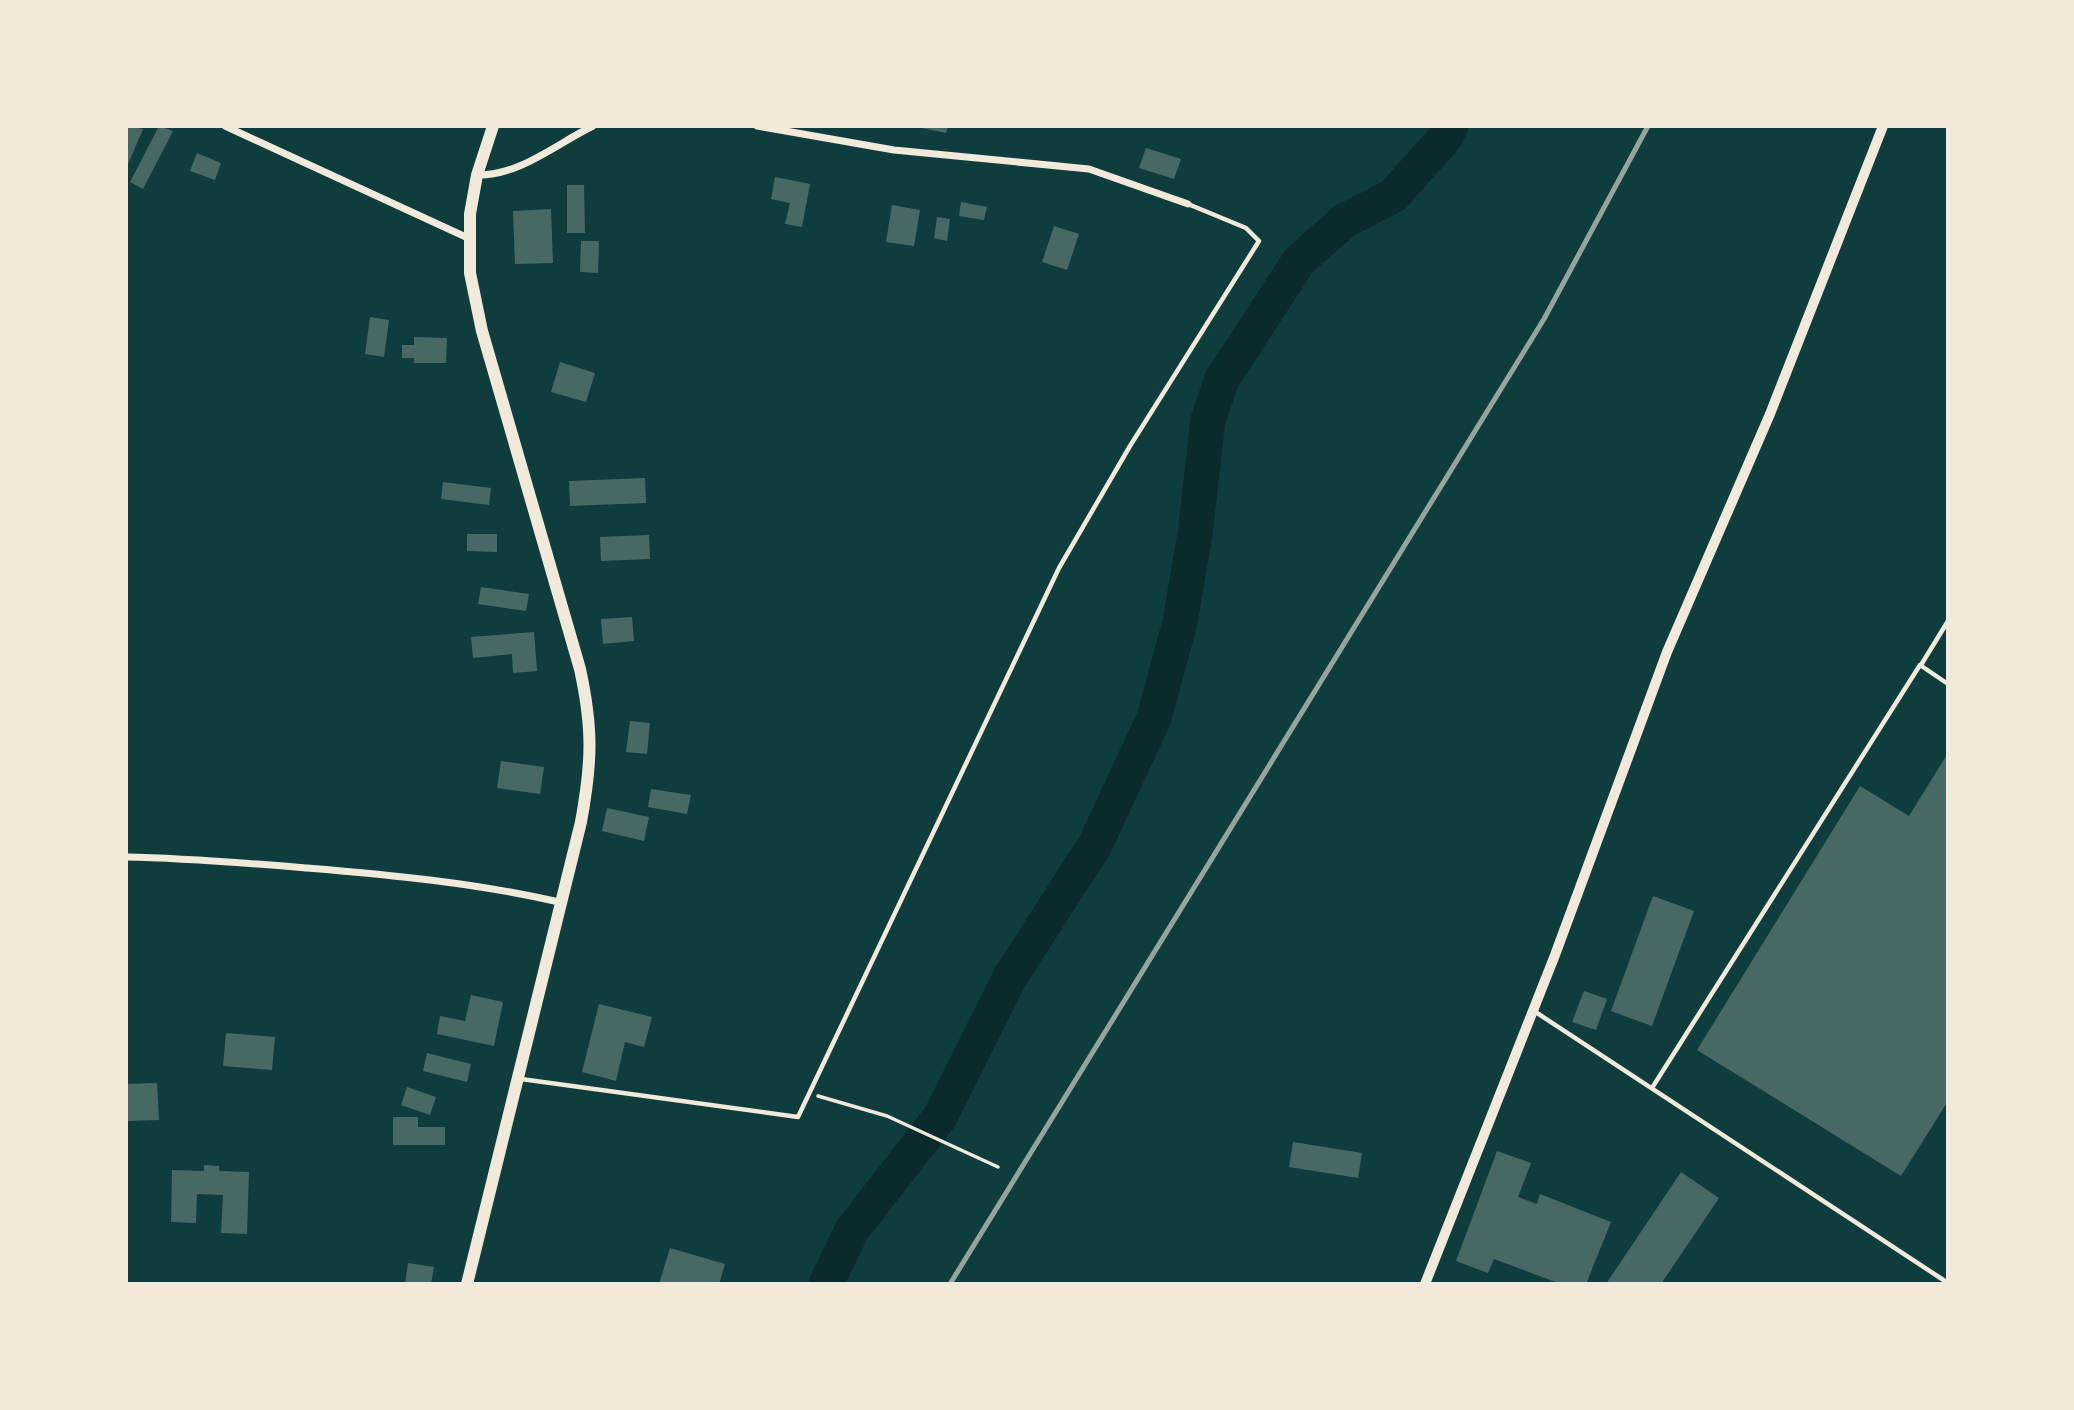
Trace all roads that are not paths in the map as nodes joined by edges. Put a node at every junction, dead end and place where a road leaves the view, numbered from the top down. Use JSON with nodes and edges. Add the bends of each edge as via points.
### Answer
{"nodes":[{"id":1,"x":225,"y":126,"type":"edge"},
{"id":2,"x":493,"y":126,"type":"edge"},
{"id":3,"x":593,"y":126,"type":"edge"},
{"id":4,"x":757,"y":126,"type":"edge"},
{"id":5,"x":1883,"y":126,"type":"edge"},
{"id":6,"x":477,"y":175,"type":"junction"},
{"id":7,"x":1188,"y":204,"type":"joint"},
{"id":8,"x":468,"y":238,"type":"junction"},
{"id":9,"x":1948,"y":621,"type":"edge"},
{"id":10,"x":1920,"y":665,"type":"junction"},
{"id":11,"x":1948,"y":684,"type":"edge"},
{"id":12,"x":126,"y":857,"type":"edge"},
{"id":13,"x":559,"y":902,"type":"junction"},
{"id":14,"x":1533,"y":1010,"type":"junction"},
{"id":15,"x":516,"y":1079,"type":"junction"},
{"id":16,"x":1652,"y":1088,"type":"junction"},
{"id":17,"x":1948,"y":1283,"type":"edge"},
{"id":18,"x":467,"y":1284,"type":"edge"},
{"id":19,"x":1425,"y":1284,"type":"edge"}],
"edges":[{"from":1,"to":8,"type":"street"},
{"from":2,"to":6,"type":"main road"},
{"from":3,"to":6,"type":"street","via":[[510,171]]},
{"from":4,"to":7,"type":"street","via":[[894,150],[1089,169]]},
{"from":5,"to":14,"type":"street","via":[[1770,414],[1667,652]]},
{"from":6,"to":8,"type":"main road"},
{"from":7,"to":15,"type":"lane","via":[[1246,228],[1259,241],[1059,568],[798,1116]]},
{"from":8,"to":13,"type":"main road","via":[[482,331],[568,622],[590,720],[589,780]]},
{"from":9,"to":10,"type":"lane"},
{"from":10,"to":11,"type":"lane"},
{"from":10,"to":16,"type":"lane"},
{"from":12,"to":13,"type":"street","via":[[377,874],[466,884]]},
{"from":13,"to":15,"type":"main road"},
{"from":14,"to":16,"type":"lane"},
{"from":14,"to":19,"type":"street"},
{"from":15,"to":18,"type":"main road"},
{"from":16,"to":17,"type":"lane"}]}
